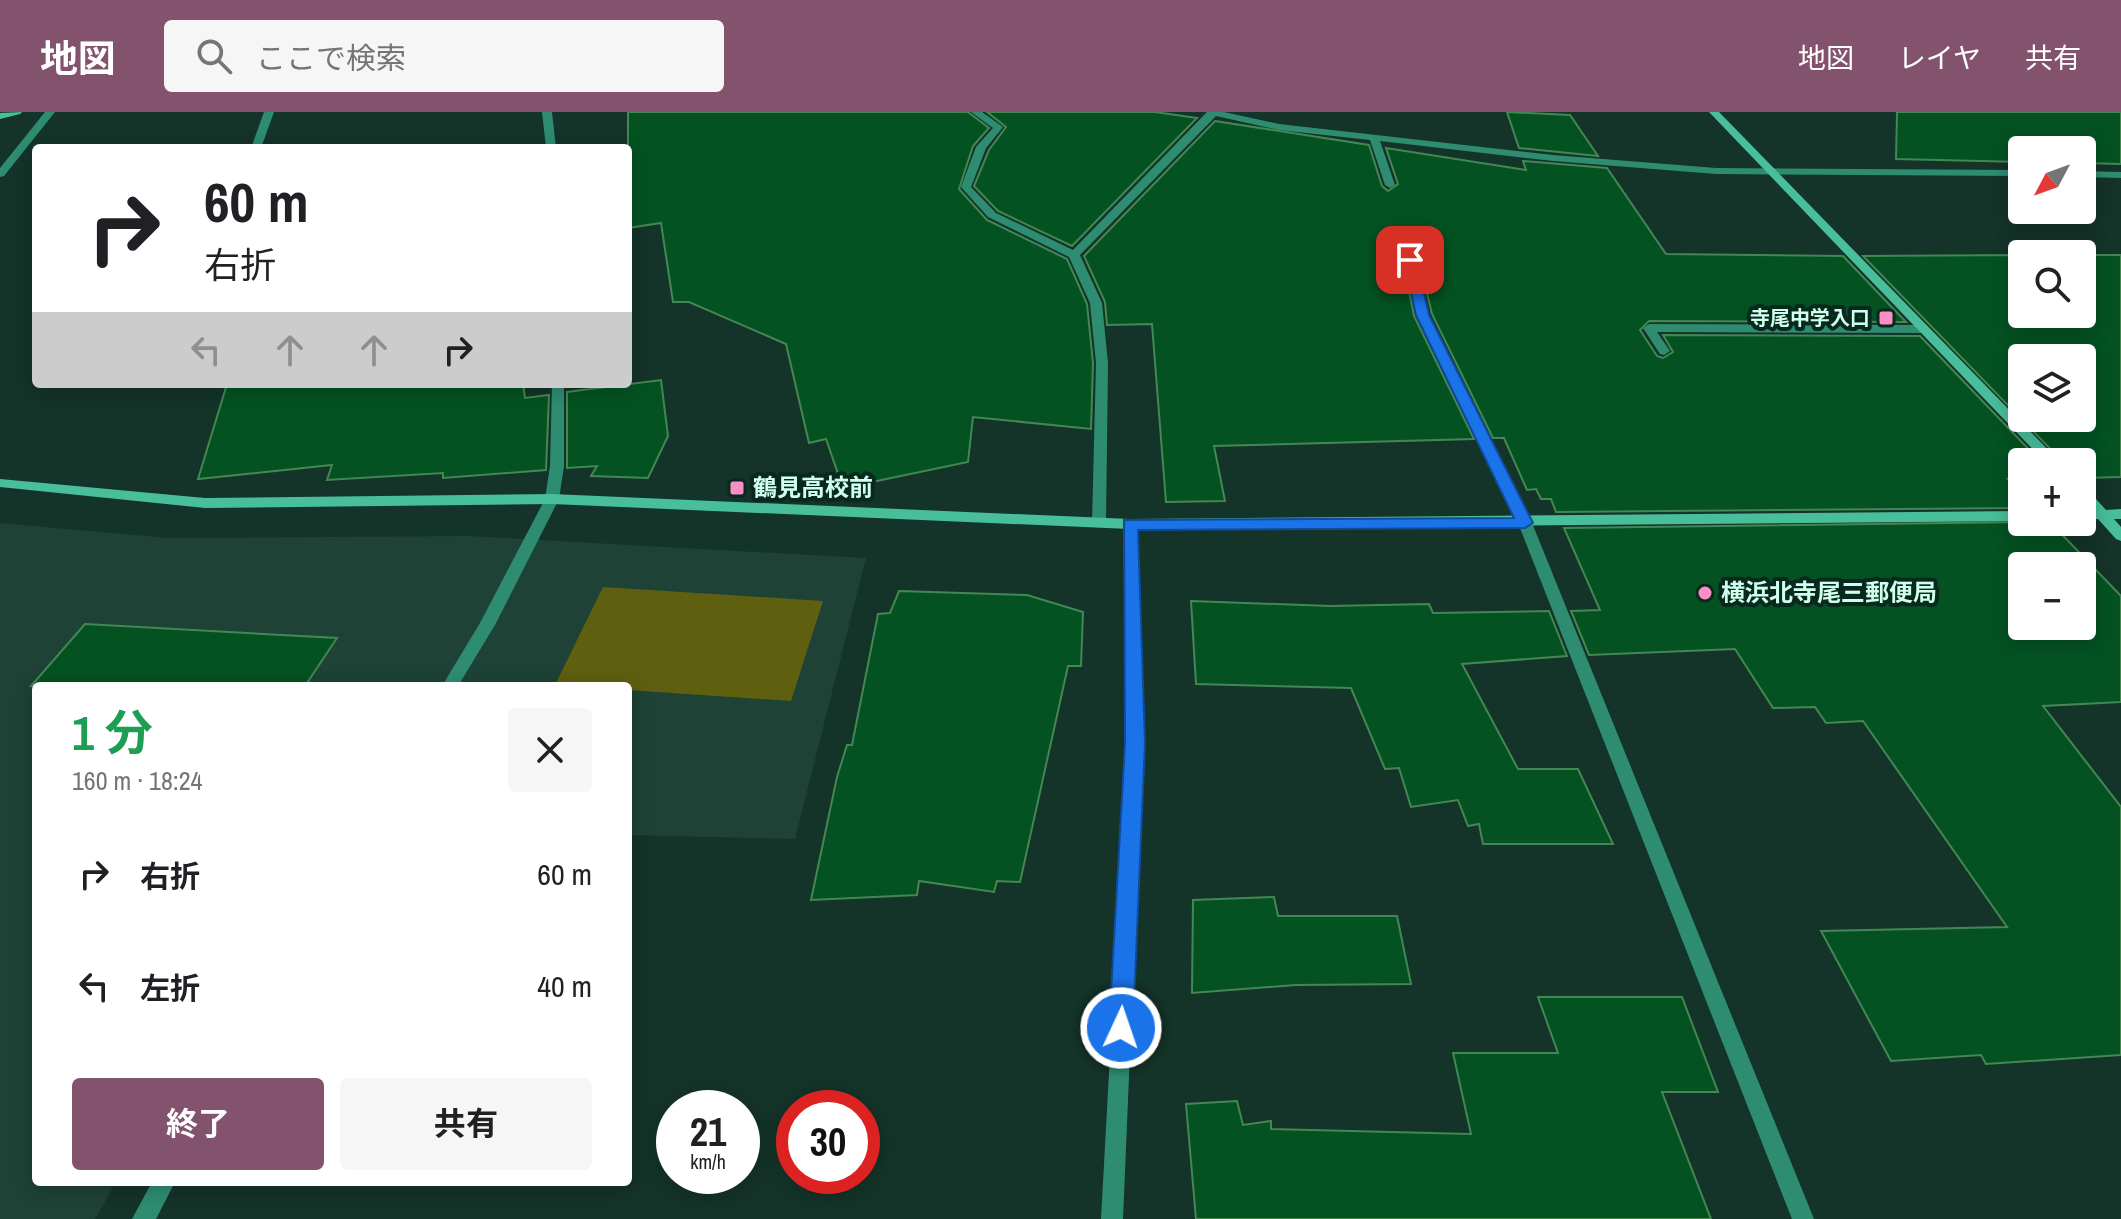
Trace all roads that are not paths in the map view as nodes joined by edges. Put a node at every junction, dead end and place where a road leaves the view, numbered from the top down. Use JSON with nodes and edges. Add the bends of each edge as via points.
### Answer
{"nodes":[{"id":1,"x":17,"y":112,"type":"edge"},
{"id":2,"x":50,"y":112,"type":"edge"},
{"id":3,"x":269,"y":112,"type":"edge"},
{"id":4,"x":547,"y":112,"type":"edge"},
{"id":5,"x":976,"y":112,"type":"edge"},
{"id":6,"x":1714,"y":112,"type":"edge"},
{"id":7,"x":1213,"y":113,"type":"edge"},
{"id":8,"x":0,"y":116,"type":"edge"},
{"id":9,"x":1374,"y":138,"type":"junction"},
{"id":10,"x":257,"y":144,"type":"edge"},
{"id":11,"x":551,"y":144,"type":"edge"},
{"id":12,"x":1771,"y":169,"type":"junction"},
{"id":13,"x":2008,"y":173,"type":"edge"},
{"id":14,"x":0,"y":174,"type":"edge"},
{"id":15,"x":2096,"y":174,"type":"edge"},
{"id":16,"x":2121,"y":175,"type":"edge"},
{"id":17,"x":1390,"y":185,"type":"dead end"},
{"id":18,"x":1404,"y":232,"type":"dead end"},
{"id":19,"x":1074,"y":255,"type":"junction"},
{"id":20,"x":1924,"y":329,"type":"junction"},
{"id":21,"x":1664,"y":351,"type":"dead end"},
{"id":22,"x":558,"y":388,"type":"edge"},
{"id":23,"x":2039,"y":448,"type":"edge"},
{"id":24,"x":0,"y":483,"type":"edge"},
{"id":25,"x":552,"y":499,"type":"junction"},
{"id":26,"x":2096,"y":506,"type":"edge"},
{"id":27,"x":2096,"y":514,"type":"edge"},
{"id":28,"x":2104,"y":514,"type":"junction"},
{"id":29,"x":2121,"y":514,"type":"edge"},
{"id":30,"x":2008,"y":516,"type":"edge"},
{"id":31,"x":1099,"y":523,"type":"junction"},
{"id":32,"x":1525,"y":523,"type":"junction"},
{"id":33,"x":1130,"y":524,"type":"junction"},
{"id":34,"x":2121,"y":536,"type":"edge"},
{"id":35,"x":452,"y":682,"type":"edge"},
{"id":36,"x":162,"y":1186,"type":"edge"},
{"id":37,"x":143,"y":1219,"type":"edge"},
{"id":38,"x":1112,"y":1219,"type":"edge"},
{"id":39,"x":1803,"y":1219,"type":"edge"}],
"edges":[{"from":1,"to":8,"type":"street"},
{"from":2,"to":14,"type":"street"},
{"from":3,"to":10,"type":"street"},
{"from":4,"to":11,"type":"street"},
{"from":5,"to":19,"type":"street","via":[[998,127],[981,147],[966,187],[992,215]]},
{"from":6,"to":12,"type":"street"},
{"from":7,"to":9,"type":"street"},
{"from":7,"to":19,"type":"street"},
{"from":9,"to":12,"type":"street","via":[[1716,171]]},
{"from":9,"to":17,"type":"street"},
{"from":12,"to":13,"type":"street"},
{"from":12,"to":20,"type":"street"},
{"from":15,"to":16,"type":"street"},
{"from":18,"to":32,"type":"street","via":[[1423,315]]},
{"from":19,"to":31,"type":"street","via":[[1096,303],[1102,363]]},
{"from":20,"to":21,"type":"street","via":[[1649,328]]},
{"from":20,"to":23,"type":"street"},
{"from":22,"to":25,"type":"street"},
{"from":24,"to":25,"type":"street","via":[[205,503]]},
{"from":25,"to":31,"type":"street"},
{"from":25,"to":35,"type":"street"},
{"from":26,"to":28,"type":"street"},
{"from":27,"to":28,"type":"street"},
{"from":28,"to":29,"type":"street"},
{"from":28,"to":34,"type":"street"},
{"from":30,"to":32,"type":"street"},
{"from":31,"to":33,"type":"street"},
{"from":32,"to":33,"type":"street"},
{"from":32,"to":39,"type":"street"},
{"from":33,"to":38,"type":"street","via":[[1135,743]]},
{"from":36,"to":37,"type":"street"}]}
